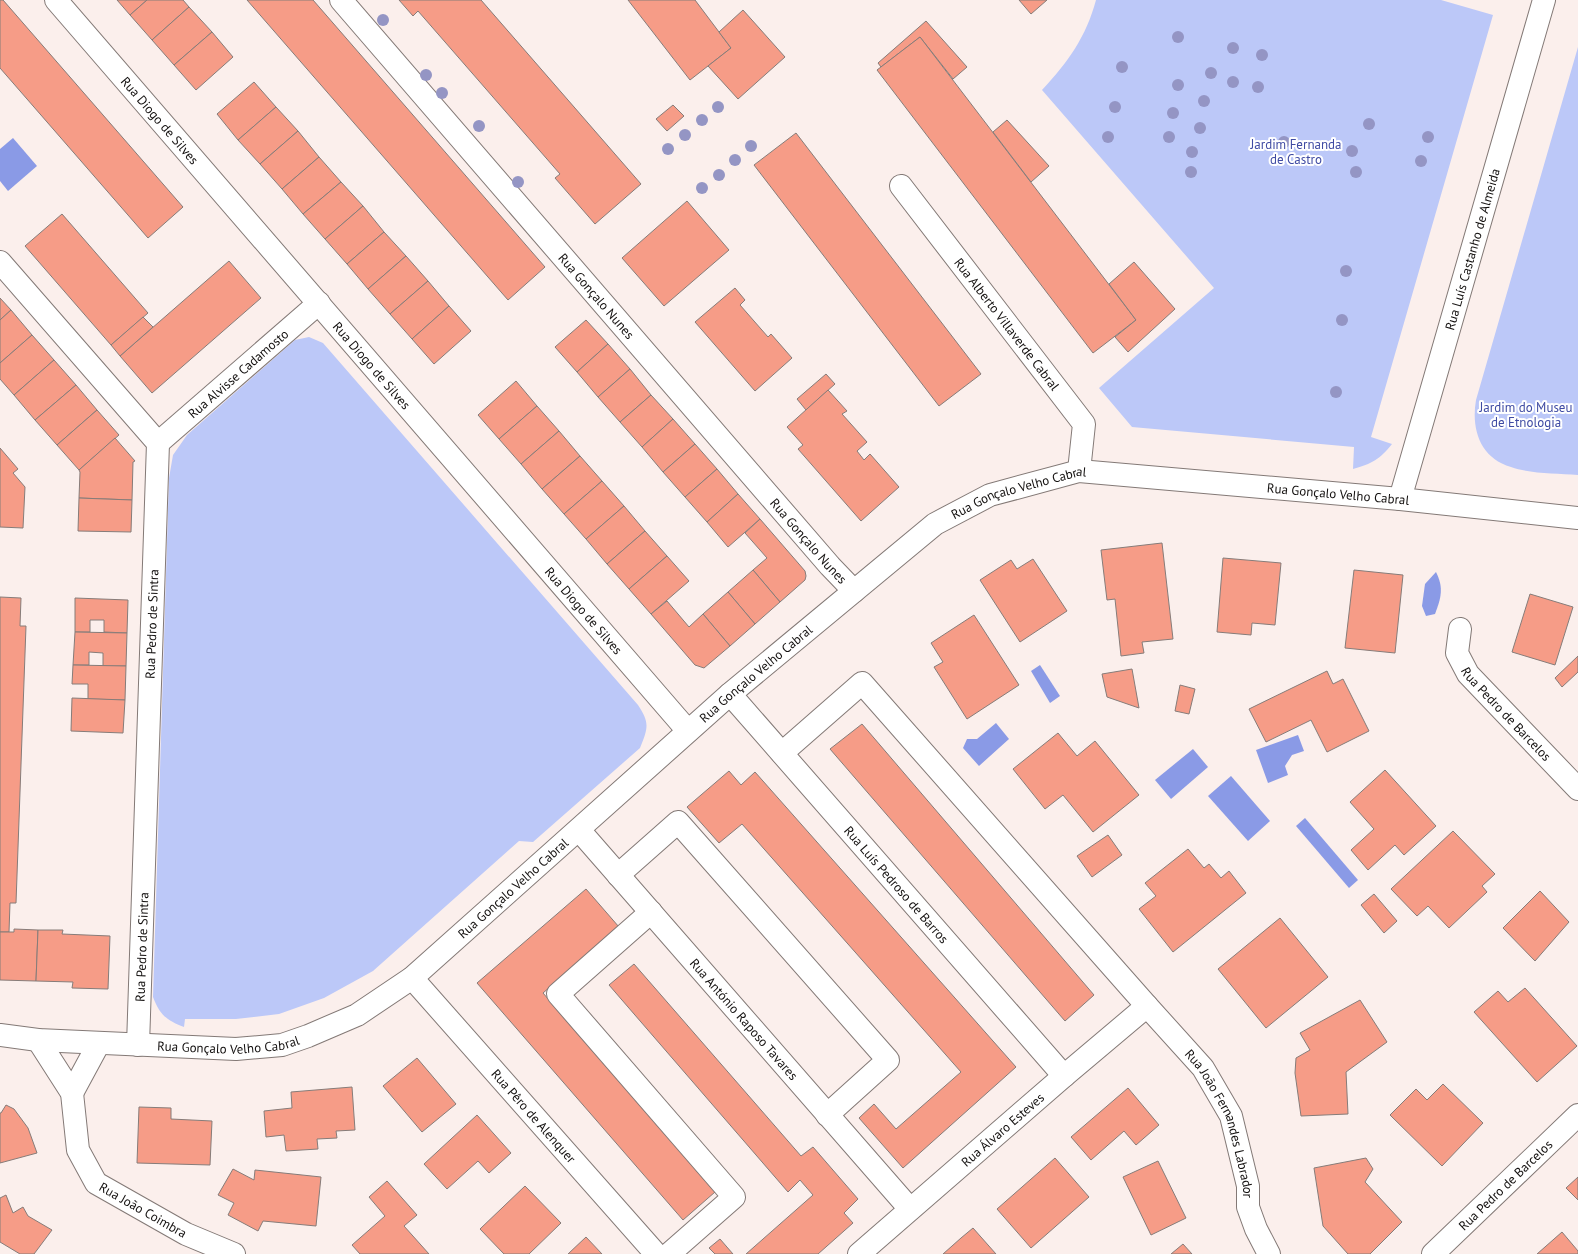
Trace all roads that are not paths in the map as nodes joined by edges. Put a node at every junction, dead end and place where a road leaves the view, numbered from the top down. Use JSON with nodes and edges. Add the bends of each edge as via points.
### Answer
{"nodes":[{"id":1,"x":56,"y":0,"type":"edge"},
{"id":2,"x":341,"y":0,"type":"edge"},
{"id":3,"x":1544,"y":0,"type":"edge"},
{"id":4,"x":901,"y":186,"type":"dead end"},
{"id":5,"x":0,"y":262,"type":"edge"},
{"id":6,"x":319,"y":303,"type":"junction"},
{"id":7,"x":158,"y":443,"type":"junction"},
{"id":8,"x":1078,"y":471,"type":"junction"},
{"id":9,"x":1400,"y":499,"type":"junction"},
{"id":10,"x":1578,"y":518,"type":"edge"},
{"id":11,"x":854,"y":591,"type":"junction"},
{"id":12,"x":1460,"y":629,"type":"dead end"},
{"id":13,"x":730,"y":694,"type":"junction"},
{"id":14,"x":688,"y":731,"type":"junction"},
{"id":15,"x":782,"y":753,"type":"junction"},
{"id":16,"x":1578,"y":790,"type":"edge"},
{"id":17,"x":578,"y":830,"type":"junction"},
{"id":18,"x":618,"y":875,"type":"junction"},
{"id":19,"x":651,"y":912,"type":"junction"},
{"id":20,"x":412,"y":978,"type":"junction"},
{"id":21,"x":1147,"y":1006,"type":"junction"},
{"id":22,"x":0,"y":1035,"type":"edge"},
{"id":23,"x":38,"y":1040,"type":"junction"},
{"id":24,"x":99,"y":1043,"type":"junction"},
{"id":25,"x":138,"y":1045,"type":"junction"},
{"id":26,"x":1064,"y":1076,"type":"junction"},
{"id":27,"x":72,"y":1093,"type":"junction"},
{"id":28,"x":827,"y":1115,"type":"junction"},
{"id":29,"x":1578,"y":1115,"type":"edge"},
{"id":30,"x":910,"y":1209,"type":"junction"},
{"id":31,"x":234,"y":1254,"type":"edge"},
{"id":32,"x":656,"y":1254,"type":"edge"},
{"id":33,"x":669,"y":1254,"type":"edge"},
{"id":34,"x":859,"y":1254,"type":"edge"},
{"id":35,"x":1269,"y":1254,"type":"edge"},
{"id":36,"x":1433,"y":1254,"type":"edge"}],
"edges":[{"from":1,"to":6,"type":"street","name":"Rua Diogo de Silves"},
{"from":2,"to":11,"type":"street","name":"Rua Gonçalo Nunes"},
{"from":3,"to":9,"type":"street","name":"Rua Luís Castanho de Almeida"},
{"from":4,"to":8,"type":"street","name":"Rua Alberto Villaverde Cabral","via":[[1084,424]]},
{"from":5,"to":7,"type":"street"},
{"from":6,"to":7,"type":"street","name":"Rua Alvisse Cadamosto"},
{"from":6,"to":14,"type":"street","name":"Rua Diogo de Silves"},
{"from":7,"to":25,"type":"street","name":"Rua Pedro de Sintra"},
{"from":8,"to":9,"type":"street","name":"Rua Gonçalo Velho Cabral"},
{"from":8,"to":11,"type":"street","name":"Rua Gonçalo Velho Cabral","via":[[990,494],[935,524]]},
{"from":9,"to":10,"type":"street","name":"Rua Gonçalo Velho Cabral"},
{"from":11,"to":13,"type":"street","name":"Rua Gonçalo Velho Cabral"},
{"from":12,"to":16,"type":"street","name":"Rua Pedro de Barcelos","via":[[1457,653],[1468,674]]},
{"from":13,"to":14,"type":"street","name":"Rua Gonçalo Velho Cabral"},
{"from":13,"to":15,"type":"street","name":"Rua Luís Pedroso de Barros"},
{"from":14,"to":17,"type":"street","name":"Rua Gonçalo Velho Cabral"},
{"from":15,"to":21,"type":"street","name":"Rua João Fernandes Labrador","via":[[862,683]]},
{"from":15,"to":26,"type":"street","name":"Rua Luís Pedroso de Barros"},
{"from":17,"to":18,"type":"street","name":"Rua António Raposo Tavares"},
{"from":17,"to":20,"type":"street","name":"Rua Gonçalo Velho Cabral"},
{"from":18,"to":19,"type":"street","name":"Rua António Raposo Tavares"},
{"from":18,"to":28,"type":"street","via":[[678,822],[888,1060]]},
{"from":19,"to":28,"type":"street","name":"Rua António Raposo Tavares"},
{"from":19,"to":33,"type":"street","via":[[558,994],[734,1197]]},
{"from":20,"to":25,"type":"street","name":"Rua Gonçalo Velho Cabral","via":[[357,1015],[282,1045],[236,1049]]},
{"from":20,"to":32,"type":"street","name":"Rua Pêro de Alenquer"},
{"from":21,"to":26,"type":"street","name":"Rua Álvaro Esteves"},
{"from":21,"to":35,"type":"street","name":"Rua João Fernandes Labrador","via":[[1203,1068],[1231,1116],[1248,1186],[1248,1207]]},
{"from":22,"to":23,"type":"street","name":"Rua Gonçalo Velho Cabral"},
{"from":23,"to":24,"type":"street","name":"Rua Gonçalo Velho Cabral"},
{"from":23,"to":27,"type":"street","name":"Rua João Coimbra"},
{"from":24,"to":25,"type":"street","name":"Rua Gonçalo Velho Cabral"},
{"from":24,"to":27,"type":"street"},
{"from":26,"to":30,"type":"street","name":"Rua Álvaro Esteves"},
{"from":27,"to":31,"type":"street","name":"Rua João Coimbra","via":[[78,1150],[96,1183],[186,1234]]},
{"from":28,"to":30,"type":"street","name":"Rua António Raposo Tavares"},
{"from":29,"to":36,"type":"street","name":"Rua Pedro de Barcelos"},
{"from":30,"to":34,"type":"street","name":"Rua Álvaro Esteves"}]}
